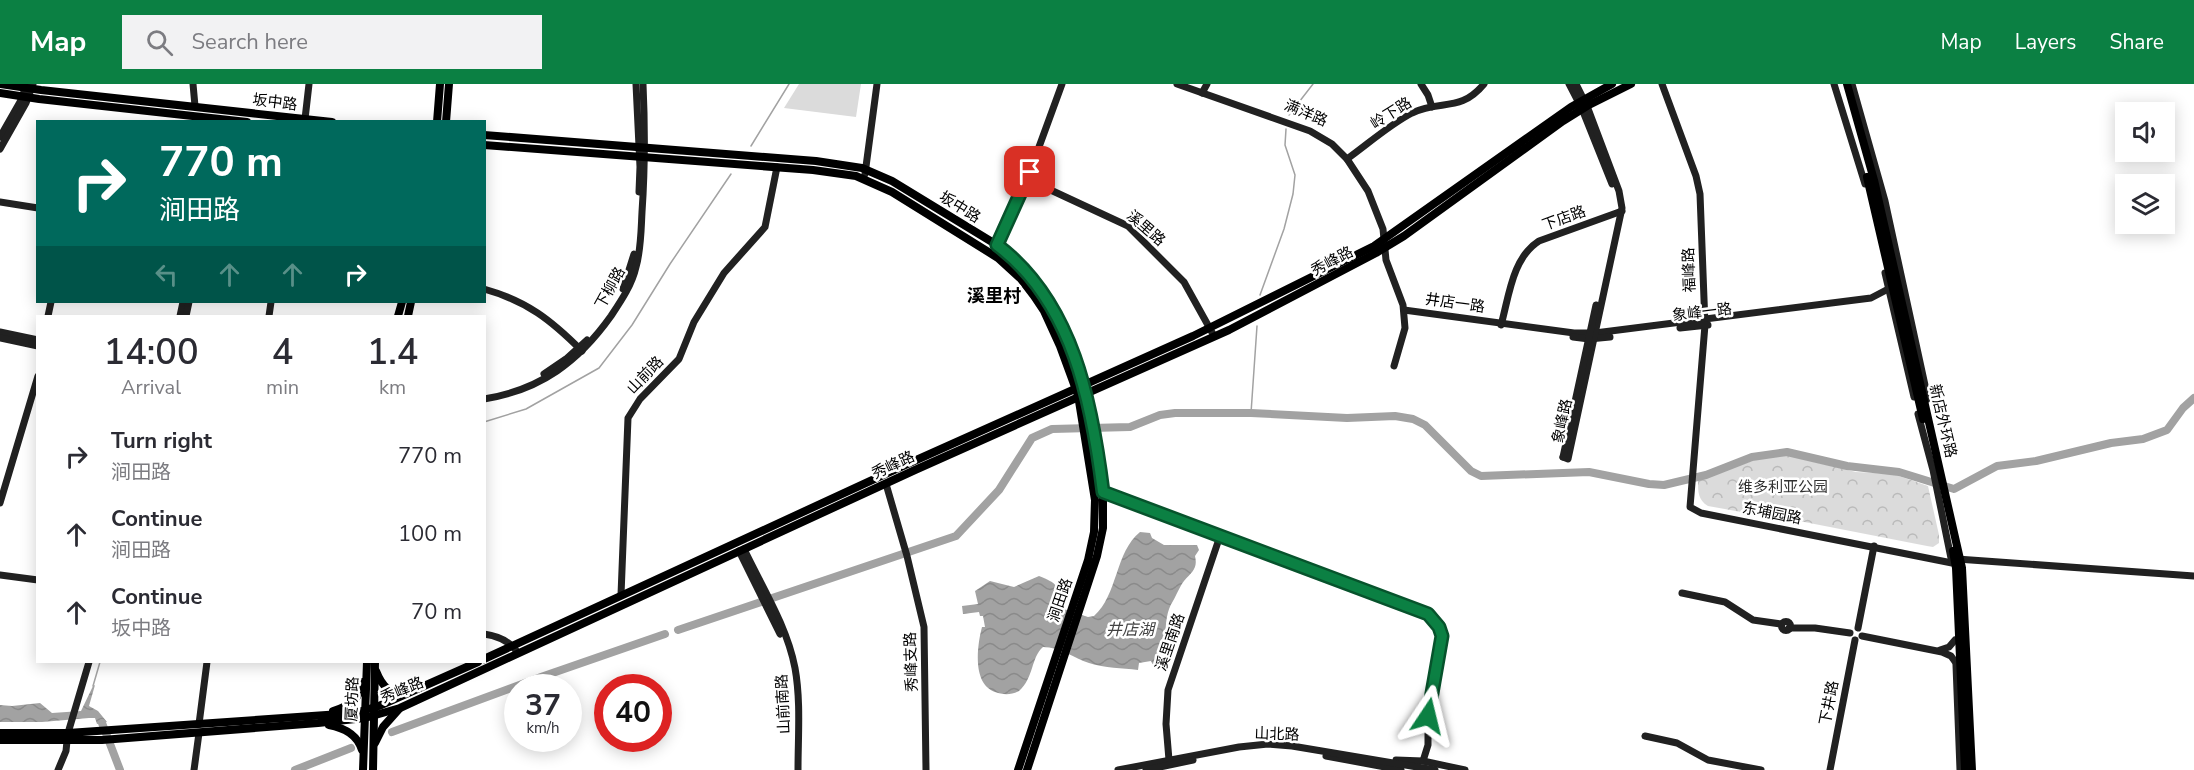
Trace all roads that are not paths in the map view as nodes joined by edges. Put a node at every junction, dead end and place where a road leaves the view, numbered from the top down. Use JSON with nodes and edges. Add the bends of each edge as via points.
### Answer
{"nodes":[{"id":1,"x":0,"y":84,"type":"edge"},
{"id":2,"x":193,"y":84,"type":"edge"},
{"id":3,"x":309,"y":84,"type":"edge"},
{"id":4,"x":440,"y":84,"type":"edge"},
{"id":5,"x":449,"y":84,"type":"edge"},
{"id":6,"x":636,"y":84,"type":"edge"},
{"id":7,"x":643,"y":84,"type":"edge"},
{"id":8,"x":875,"y":84,"type":"edge"},
{"id":9,"x":1062,"y":84,"type":"edge"},
{"id":10,"x":1177,"y":84,"type":"edge"},
{"id":11,"x":1187,"y":84,"type":"edge"},
{"id":12,"x":1421,"y":84,"type":"edge"},
{"id":13,"x":1484,"y":84,"type":"edge"},
{"id":14,"x":1569,"y":84,"type":"edge"},
{"id":15,"x":1576,"y":84,"type":"edge"},
{"id":16,"x":1612,"y":84,"type":"edge"},
{"id":17,"x":1631,"y":84,"type":"edge"},
{"id":18,"x":1662,"y":84,"type":"edge"},
{"id":19,"x":1834,"y":84,"type":"edge"},
{"id":20,"x":1842,"y":84,"type":"edge"},
{"id":21,"x":1850,"y":84,"type":"edge"},
{"id":22,"x":1204,"y":89,"type":"edge"},
{"id":23,"x":28,"y":90,"type":"edge"},
{"id":24,"x":0,"y":93,"type":"edge"},
{"id":25,"x":1583,"y":104,"type":"junction"},
{"id":26,"x":195,"y":106,"type":"junction"},
{"id":27,"x":1432,"y":107,"type":"junction"},
{"id":28,"x":195,"y":119,"type":"edge"},
{"id":29,"x":305,"y":119,"type":"junction"},
{"id":30,"x":213,"y":120,"type":"edge"},
{"id":31,"x":314,"y":120,"type":"edge"},
{"id":32,"x":437,"y":120,"type":"edge"},
{"id":33,"x":446,"y":120,"type":"edge"},
{"id":34,"x":486,"y":135,"type":"edge"},
{"id":35,"x":0,"y":137,"type":"edge"},
{"id":36,"x":486,"y":145,"type":"edge"},
{"id":37,"x":642,"y":147,"type":"junction"},
{"id":38,"x":0,"y":149,"type":"edge"},
{"id":39,"x":643,"y":157,"type":"junction"},
{"id":40,"x":1349,"y":158,"type":"junction"},
{"id":41,"x":777,"y":167,"type":"junction"},
{"id":42,"x":864,"y":169,"type":"junction"},
{"id":43,"x":862,"y":178,"type":"junction"},
{"id":44,"x":1027,"y":179,"type":"junction"},
{"id":45,"x":0,"y":202,"type":"edge"},
{"id":46,"x":36,"y":208,"type":"edge"},
{"id":47,"x":1620,"y":212,"type":"junction"},
{"id":48,"x":1387,"y":242,"type":"junction"},
{"id":49,"x":997,"y":245,"type":"junction"},
{"id":50,"x":992,"y":254,"type":"junction"},
{"id":51,"x":1902,"y":284,"type":"junction"},
{"id":52,"x":486,"y":290,"type":"edge"},
{"id":53,"x":1889,"y":292,"type":"junction"},
{"id":54,"x":1406,"y":312,"type":"junction"},
{"id":55,"x":1705,"y":323,"type":"junction"},
{"id":56,"x":1501,"y":326,"type":"junction"},
{"id":57,"x":1209,"y":328,"type":"junction"},
{"id":58,"x":0,"y":332,"type":"edge"},
{"id":59,"x":1214,"y":336,"type":"junction"},
{"id":60,"x":1592,"y":336,"type":"junction"},
{"id":61,"x":0,"y":338,"type":"edge"},
{"id":62,"x":36,"y":340,"type":"edge"},
{"id":63,"x":36,"y":346,"type":"edge"},
{"id":64,"x":581,"y":349,"type":"junction"},
{"id":65,"x":36,"y":383,"type":"edge"},
{"id":66,"x":1082,"y":390,"type":"junction"},
{"id":67,"x":486,"y":395,"type":"edge"},
{"id":68,"x":1089,"y":434,"type":"junction"},
{"id":69,"x":886,"y":484,"type":"junction"},
{"id":70,"x":1103,"y":492,"type":"junction"},
{"id":71,"x":1690,"y":497,"type":"joint"},
{"id":72,"x":0,"y":503,"type":"edge"},
{"id":73,"x":1220,"y":536,"type":"junction"},
{"id":74,"x":1874,"y":545,"type":"junction"},
{"id":75,"x":742,"y":550,"type":"junction"},
{"id":76,"x":1952,"y":560,"type":"junction"},
{"id":77,"x":1962,"y":560,"type":"junction"},
{"id":78,"x":0,"y":573,"type":"edge"},
{"id":79,"x":2194,"y":576,"type":"edge"},
{"id":80,"x":36,"y":578,"type":"edge"},
{"id":81,"x":1682,"y":593,"type":"dead end"},
{"id":82,"x":621,"y":595,"type":"junction"},
{"id":83,"x":1858,"y":628,"type":"junction"},
{"id":84,"x":1850,"y":633,"type":"junction"},
{"id":85,"x":486,"y":635,"type":"edge"},
{"id":86,"x":1858,"y":638,"type":"junction"},
{"id":87,"x":1955,"y":640,"type":"junction"},
{"id":88,"x":514,"y":650,"type":"junction"},
{"id":89,"x":1934,"y":651,"type":"junction"},
{"id":90,"x":486,"y":658,"type":"edge"},
{"id":91,"x":89,"y":663,"type":"edge"},
{"id":92,"x":207,"y":663,"type":"edge"},
{"id":93,"x":476,"y":663,"type":"edge"},
{"id":94,"x":1956,"y":663,"type":"junction"},
{"id":95,"x":371,"y":665,"type":"edge"},
{"id":96,"x":420,"y":688,"type":"junction"},
{"id":97,"x":400,"y":708,"type":"junction"},
{"id":98,"x":369,"y":713,"type":"junction"},
{"id":99,"x":316,"y":720,"type":"junction"},
{"id":100,"x":199,"y":728,"type":"junction"},
{"id":101,"x":0,"y":732,"type":"edge"},
{"id":102,"x":376,"y":734,"type":"junction"},
{"id":103,"x":1645,"y":736,"type":"dead end"},
{"id":104,"x":68,"y":737,"type":"junction"},
{"id":105,"x":361,"y":738,"type":"junction"},
{"id":106,"x":0,"y":740,"type":"edge"},
{"id":107,"x":1346,"y":755,"type":"junction"},
{"id":108,"x":1169,"y":760,"type":"junction"},
{"id":109,"x":1423,"y":761,"type":"junction"},
{"id":110,"x":58,"y":770,"type":"edge"},
{"id":111,"x":194,"y":770,"type":"edge"},
{"id":112,"x":363,"y":770,"type":"edge"},
{"id":113,"x":373,"y":770,"type":"edge"},
{"id":114,"x":796,"y":770,"type":"edge"},
{"id":115,"x":926,"y":770,"type":"edge"},
{"id":116,"x":1018,"y":770,"type":"edge"},
{"id":117,"x":1027,"y":770,"type":"edge"},
{"id":118,"x":1118,"y":770,"type":"edge"},
{"id":119,"x":1146,"y":770,"type":"edge"},
{"id":120,"x":1401,"y":770,"type":"edge"},
{"id":121,"x":1435,"y":770,"type":"edge"},
{"id":122,"x":1465,"y":770,"type":"edge"},
{"id":123,"x":1761,"y":770,"type":"edge"},
{"id":124,"x":1830,"y":770,"type":"edge"},
{"id":125,"x":1962,"y":770,"type":"edge"},
{"id":126,"x":1970,"y":770,"type":"edge"}],
"edges":[{"from":1,"to":23,"type":"main road","name":"坂中路"},
{"from":2,"to":26,"type":"street"},
{"from":3,"to":29,"type":"street"},
{"from":4,"to":32,"type":"main road"},
{"from":5,"to":33,"type":"main road"},
{"from":6,"to":37,"type":"street","name":"下柳路"},
{"from":7,"to":37,"type":"street","name":"下柳路"},
{"from":8,"to":42,"type":"street"},
{"from":9,"to":44,"type":"street"},
{"from":10,"to":22,"type":"street","name":"满洋路"},
{"from":11,"to":22,"type":"street","name":"满洋路"},
{"from":12,"to":27,"type":"street"},
{"from":13,"to":27,"type":"street","name":"岭下路","via":[[1464,102]]},
{"from":14,"to":25,"type":"street"},
{"from":15,"to":25,"type":"street"},
{"from":16,"to":25,"type":"main road"},
{"from":17,"to":25,"type":"main road","name":"秀峰路"},
{"from":18,"to":55,"type":"street","name":"福峰路","via":[[1699,188]]},
{"from":19,"to":53,"type":"street","via":[[1866,187]]},
{"from":20,"to":125,"type":"highway","name":"新店外环路","via":[[1956,568]]},
{"from":21,"to":51,"type":"street","via":[[1884,201]]},
{"from":21,"to":126,"type":"highway","name":"新店外环路","via":[[1962,568]]},
{"from":22,"to":40,"type":"street","name":"满洋路","via":[[1310,131]]},
{"from":23,"to":24,"type":"main road","name":"坂中路"},
{"from":23,"to":26,"type":"main road","name":"坂中路"},
{"from":23,"to":28,"type":"main road","name":"坂中路"},
{"from":23,"to":35,"type":"street"},
{"from":23,"to":38,"type":"street"},
{"from":25,"to":47,"type":"street","name":"象峰路"},
{"from":25,"to":48,"type":"main road","name":"秀峰路"},
{"from":26,"to":29,"type":"main road","name":"坂中路"},
{"from":27,"to":40,"type":"street","name":"岭下路","via":[[1408,115]]},
{"from":28,"to":30,"type":"main road","name":"坂中路"},
{"from":29,"to":31,"type":"main road","name":"坂中路"},
{"from":34,"to":37,"type":"main road"},
{"from":36,"to":39,"type":"main road"},
{"from":37,"to":39,"type":"street","name":"下柳路"},
{"from":37,"to":42,"type":"main road","name":"坂中路","via":[[836,163]]},
{"from":39,"to":41,"type":"main road","name":"坂中路"},
{"from":39,"to":64,"type":"street","name":"下柳路","via":[[630,273],[613,305]]},
{"from":40,"to":48,"type":"street","name":"满洋路","via":[[1375,195]]},
{"from":41,"to":43,"type":"main road","name":"坂中路"},
{"from":41,"to":82,"type":"street","name":"山前路","via":[[766,224],[724,273],[696,318],[679,360],[640,399],[628,418]]},
{"from":42,"to":43,"type":"street"},
{"from":42,"to":49,"type":"main road","name":"坂中路"},
{"from":43,"to":50,"type":"main road","name":"坂中路","via":[[901,197]]},
{"from":44,"to":49,"type":"street"},
{"from":44,"to":57,"type":"street","name":"溪里路","via":[[1128,226],[1184,282]]},
{"from":45,"to":46,"type":"street"},
{"from":47,"to":56,"type":"street","name":"下店路","via":[[1539,241],[1528,249],[1518,264]]},
{"from":47,"to":60,"type":"street","name":"象峰路"},
{"from":48,"to":54,"type":"street","name":"满洋路","via":[[1386,260]]},
{"from":48,"to":57,"type":"main road"},
{"from":48,"to":59,"type":"main road","name":"秀峰路"},
{"from":49,"to":50,"type":"street"},
{"from":49,"to":66,"type":"main road","name":"坂中路","via":[[1046,297],[1064,332]]},
{"from":50,"to":66,"type":"main road","name":"坂中路","via":[[1021,279],[1040,305]]},
{"from":51,"to":53,"type":"street","name":"象峰一路"},
{"from":51,"to":77,"type":"street"},
{"from":52,"to":64,"type":"street","via":[[535,310]]},
{"from":53,"to":55,"type":"street","name":"象峰一路"},
{"from":53,"to":76,"type":"street"},
{"from":54,"to":54,"type":"street","via":[[1394,366],[1396,367],[1407,328]]},
{"from":54,"to":56,"type":"street","name":"井店一路"},
{"from":55,"to":60,"type":"street","name":"象峰一路"},
{"from":55,"to":71,"type":"street","name":"福峰路"},
{"from":56,"to":60,"type":"street","name":"象峰一路"},
{"from":57,"to":59,"type":"street","name":"溪里路"},
{"from":57,"to":66,"type":"main road"},
{"from":58,"to":62,"type":"street"},
{"from":59,"to":66,"type":"main road","name":"秀峰路"},
{"from":60,"to":60,"type":"street","name":"象峰路","via":[[1563,457],[1568,459]]},
{"from":61,"to":63,"type":"street"},
{"from":64,"to":67,"type":"street","name":"下柳路","via":[[535,379]]},
{"from":65,"to":72,"type":"street"},
{"from":66,"to":68,"type":"main road"},
{"from":66,"to":69,"type":"main road","name":"秀峰路"},
{"from":66,"to":82,"type":"main road","name":"秀峰路"},
{"from":68,"to":70,"type":"main road","name":"涧田路"},
{"from":68,"to":116,"type":"main road","name":"涧田路","via":[[1096,507],[1093,537]]},
{"from":69,"to":75,"type":"main road","name":"秀峰路"},
{"from":69,"to":115,"type":"street","name":"秀峰支路","via":[[925,638]]},
{"from":70,"to":73,"type":"street"},
{"from":70,"to":117,"type":"main road","name":"涧田路","via":[[1097,556]]},
{"from":71,"to":74,"type":"street","name":"东埔园路","via":[[1693,505],[1701,509]]},
{"from":73,"to":108,"type":"street","name":"溪里南路","via":[[1167,693]]},
{"from":73,"to":109,"type":"street","via":[[1413,608],[1434,620],[1442,636]]},
{"from":74,"to":76,"type":"street","name":"东埔园路"},
{"from":74,"to":83,"type":"street"},
{"from":75,"to":88,"type":"main road","name":"秀峰路"},
{"from":75,"to":114,"type":"street","name":"山前南路","via":[[783,640],[790,667]]},
{"from":76,"to":77,"type":"street","name":"东埔园路"},
{"from":76,"to":87,"type":"street"},
{"from":77,"to":79,"type":"street","name":"东埔园路"},
{"from":77,"to":126,"type":"street"},
{"from":78,"to":80,"type":"street"},
{"from":81,"to":84,"type":"street","via":[[1725,602],[1754,620],[1781,624],[1787,621],[1790,628]]},
{"from":82,"to":88,"type":"main road","name":"秀峰路"},
{"from":83,"to":84,"type":"street"},
{"from":83,"to":86,"type":"street","via":[[1862,632]]},
{"from":84,"to":86,"type":"street","via":[[1851,638]]},
{"from":85,"to":88,"type":"street","via":[[498,637]]},
{"from":86,"to":89,"type":"street"},
{"from":86,"to":124,"type":"street","name":"下井路"},
{"from":87,"to":89,"type":"street","via":[[1946,649]]},
{"from":87,"to":94,"type":"street"},
{"from":88,"to":90,"type":"main road","name":"秀峰路"},
{"from":88,"to":97,"type":"main road","name":"秀峰路"},
{"from":89,"to":94,"type":"street","via":[[1948,654]]},
{"from":91,"to":104,"type":"street"},
{"from":92,"to":100,"type":"street"},
{"from":93,"to":96,"type":"main road","name":"秀峰路"},
{"from":94,"to":125,"type":"street"},
{"from":95,"to":96,"type":"main road","via":[[390,691]]},
{"from":95,"to":98,"type":"main road","name":"厦坊路"},
{"from":95,"to":99,"type":"main road","via":[[354,701]]},
{"from":96,"to":98,"type":"main road","name":"秀峰路"},
{"from":97,"to":98,"type":"main road","name":"秀峰路"},
{"from":97,"to":102,"type":"main road"},
{"from":98,"to":99,"type":"main road","name":"秀峰路"},
{"from":98,"to":102,"type":"main road","name":"厦坊路"},
{"from":98,"to":105,"type":"main road","name":"厦坊路"},
{"from":99,"to":100,"type":"main road","name":"秀峰路"},
{"from":99,"to":105,"type":"main road"},
{"from":100,"to":104,"type":"main road","name":"秀峰路"},
{"from":100,"to":104,"type":"main road","name":"秀峰路","via":[[117,739]]},
{"from":100,"to":111,"type":"street"},
{"from":101,"to":104,"type":"main road"},
{"from":102,"to":113,"type":"main road","name":"厦坊路"},
{"from":103,"to":123,"type":"street","via":[[1677,743],[1712,761]]},
{"from":104,"to":106,"type":"main road"},
{"from":104,"to":110,"type":"street"},
{"from":105,"to":112,"type":"main road","name":"厦坊路"},
{"from":107,"to":108,"type":"street","name":"山北路","via":[[1263,745]]},
{"from":107,"to":109,"type":"street"},
{"from":107,"to":121,"type":"street","name":"山北路"},
{"from":108,"to":118,"type":"street","name":"山北路"},
{"from":109,"to":122,"type":"street"},
{"from":119,"to":120,"type":"street","name":"山北路","via":[[1270,749]]}]}
